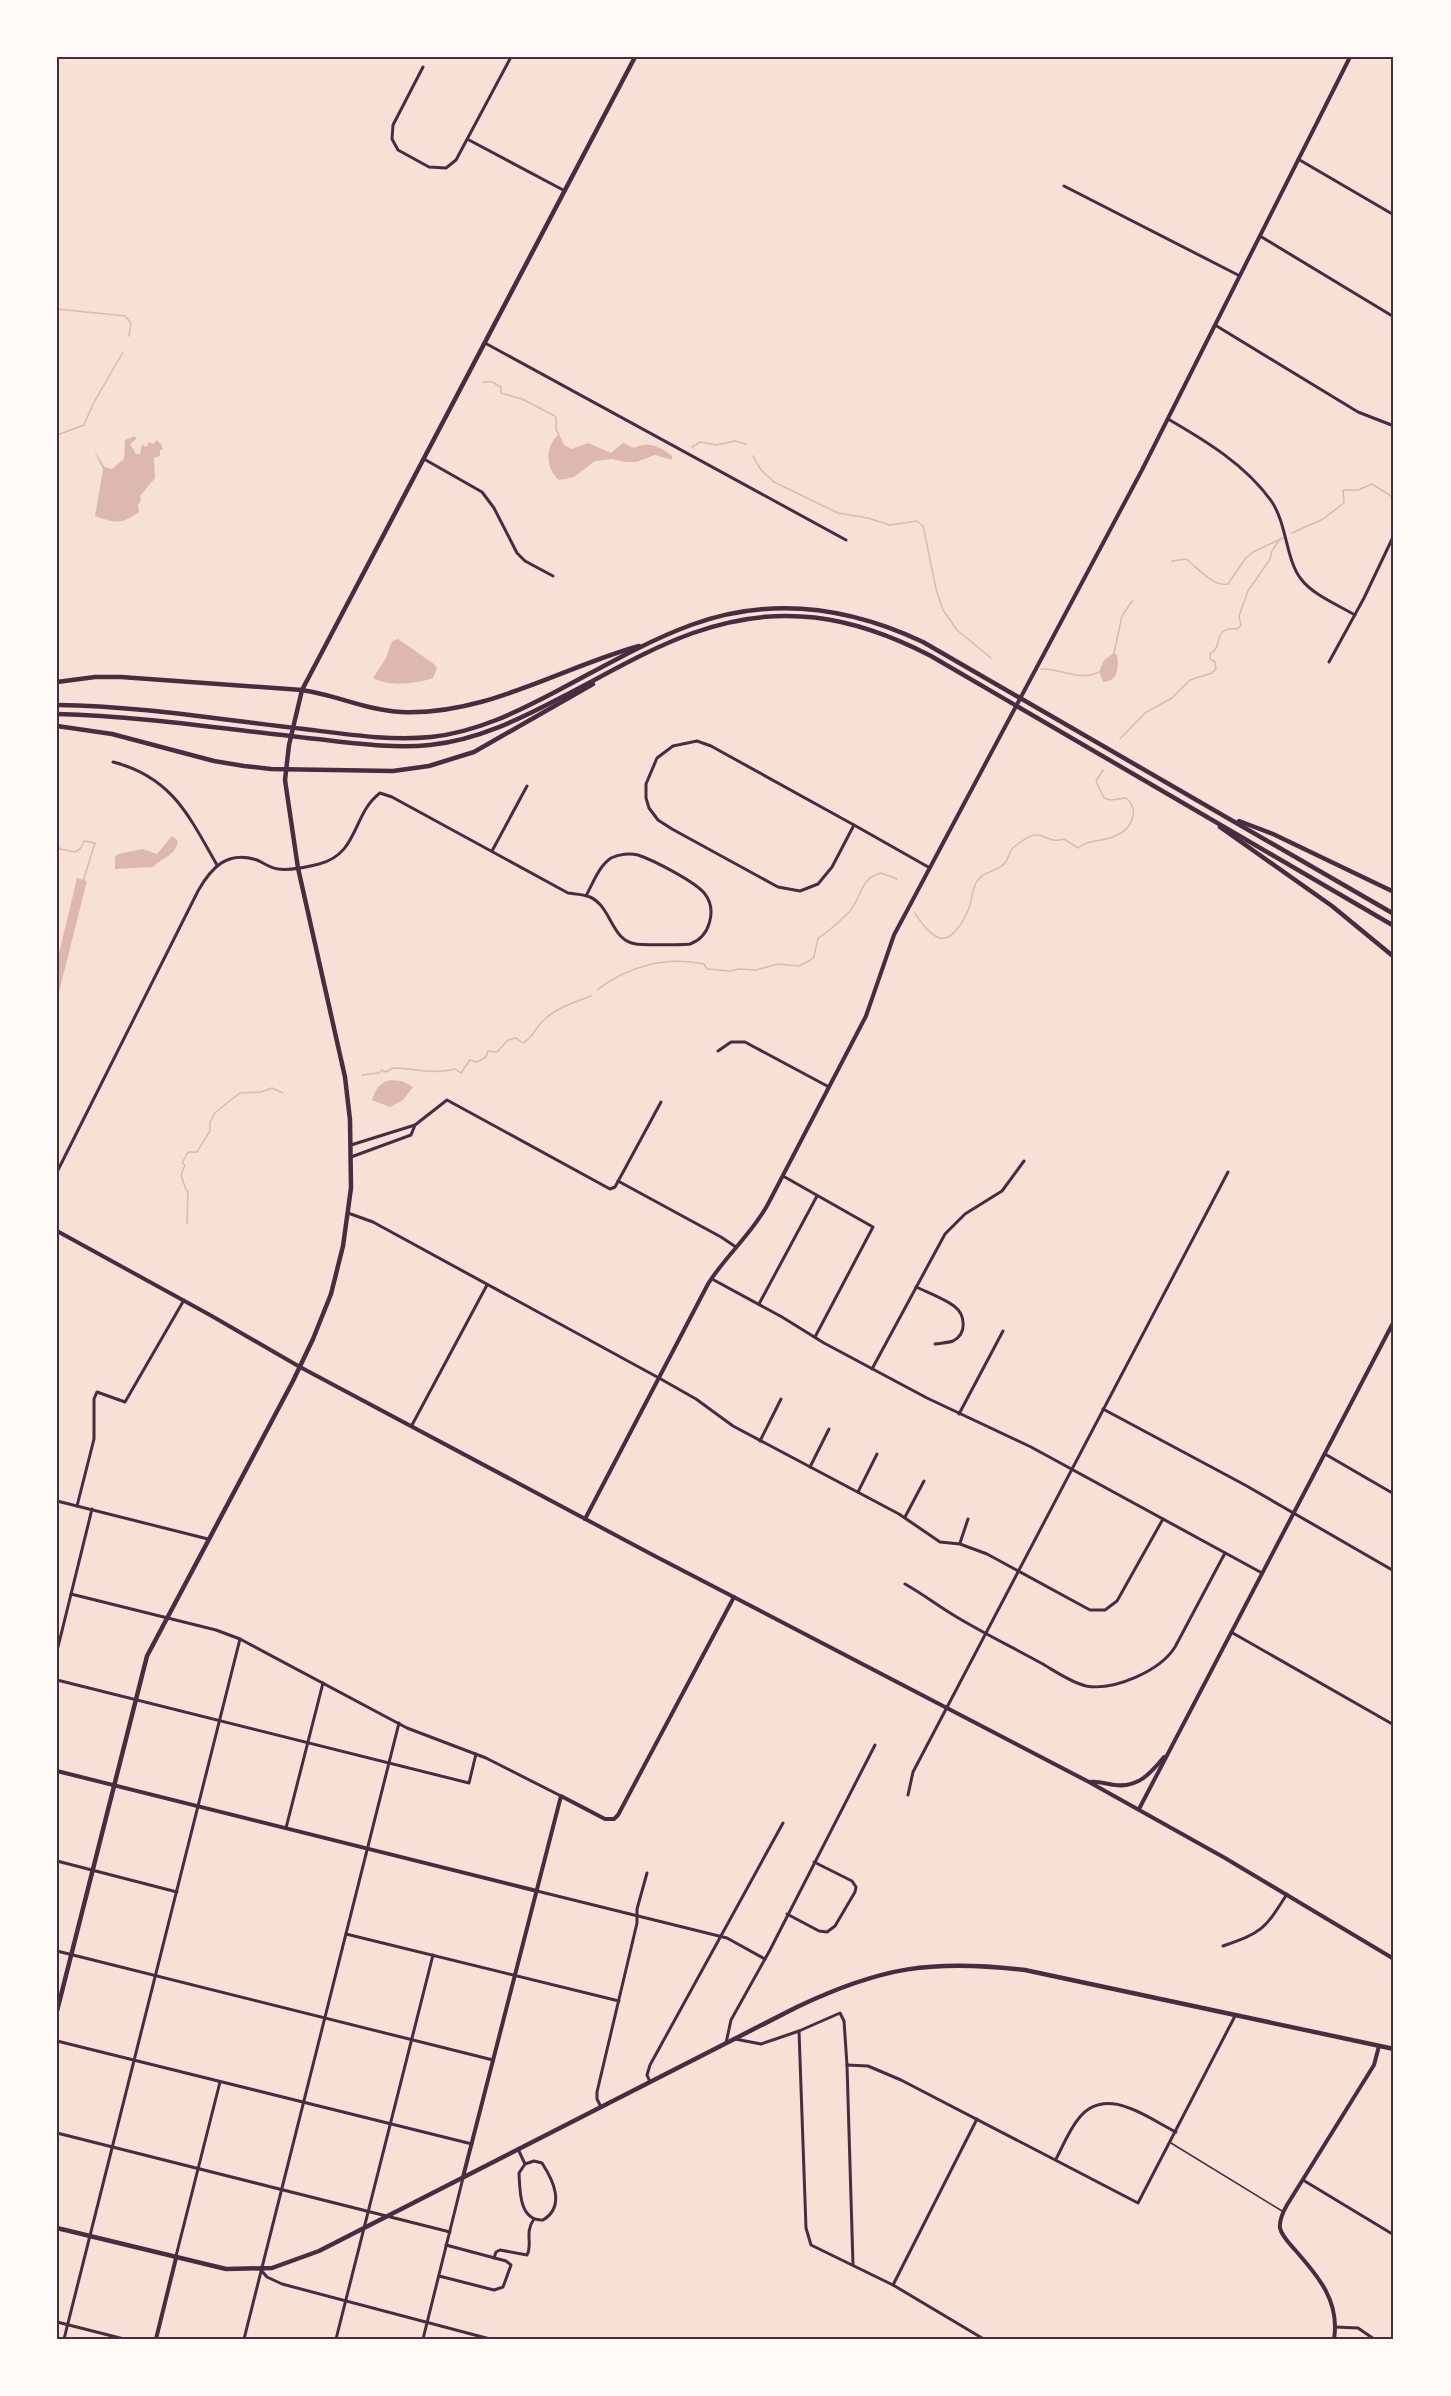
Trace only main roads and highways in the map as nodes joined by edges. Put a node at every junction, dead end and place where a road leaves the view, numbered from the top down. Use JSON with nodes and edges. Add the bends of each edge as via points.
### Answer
{"nodes":[{"id":1,"x":635,"y":57,"type":"edge"},
{"id":2,"x":653,"y":642,"type":"junction"},
{"id":3,"x":602,"y":677,"type":"junction"},
{"id":4,"x":57,"y":682,"type":"edge"},
{"id":5,"x":302,"y":690,"type":"junction"},
{"id":6,"x":57,"y":705,"type":"edge"},
{"id":7,"x":57,"y":714,"type":"edge"},
{"id":8,"x":57,"y":726,"type":"edge"},
{"id":9,"x":285,"y":769,"type":"junction"},
{"id":10,"x":1198,"y":811,"type":"junction"},
{"id":11,"x":1225,"y":816,"type":"junction"},
{"id":12,"x":1394,"y":892,"type":"edge"},
{"id":13,"x":1394,"y":914,"type":"edge"},
{"id":14,"x":1394,"y":926,"type":"edge"},
{"id":15,"x":1394,"y":957,"type":"edge"},
{"id":16,"x":57,"y":2011,"type":"edge"},
{"id":17,"x":1394,"y":2049,"type":"edge"},
{"id":18,"x":57,"y":2228,"type":"edge"}],
"edges":[{"from":1,"to":5,"type":"main road"},
{"from":2,"to":5,"type":"main road","via":[[487,700],[447,710],[381,710]]},
{"from":2,"to":6,"type":"main road","via":[[508,716],[433,736],[395,738],[123,708]]},
{"from":2,"to":11,"type":"main road","via":[[705,620],[770,608],[826,610],[864,618],[931,647]]},
{"from":3,"to":7,"type":"main road","via":[[518,720],[460,741],[412,746],[126,717]]},
{"from":3,"to":9,"type":"main road","via":[[499,739],[443,762],[393,771]]},
{"from":3,"to":10,"type":"main road","via":[[677,639],[724,623],[790,616],[843,621],[893,637],[931,656]]},
{"from":4,"to":5,"type":"main road","via":[[127,678]]},
{"from":5,"to":9,"type":"main road"},
{"from":8,"to":9,"type":"main road","via":[[112,734],[224,763]]},
{"from":9,"to":16,"type":"main road","via":[[298,868],[345,1077],[351,1156],[342,1254],[331,1294],[300,1367],[147,1656]]},
{"from":10,"to":14,"type":"main road"},
{"from":10,"to":15,"type":"main road","via":[[1332,906]]},
{"from":11,"to":12,"type":"main road","via":[[1273,834]]},
{"from":11,"to":13,"type":"main road"},
{"from":17,"to":18,"type":"main road","via":[[1025,1970],[948,1964],[887,1972],[853,1982],[733,2039],[297,2260],[261,2270],[226,2269]]}]}
